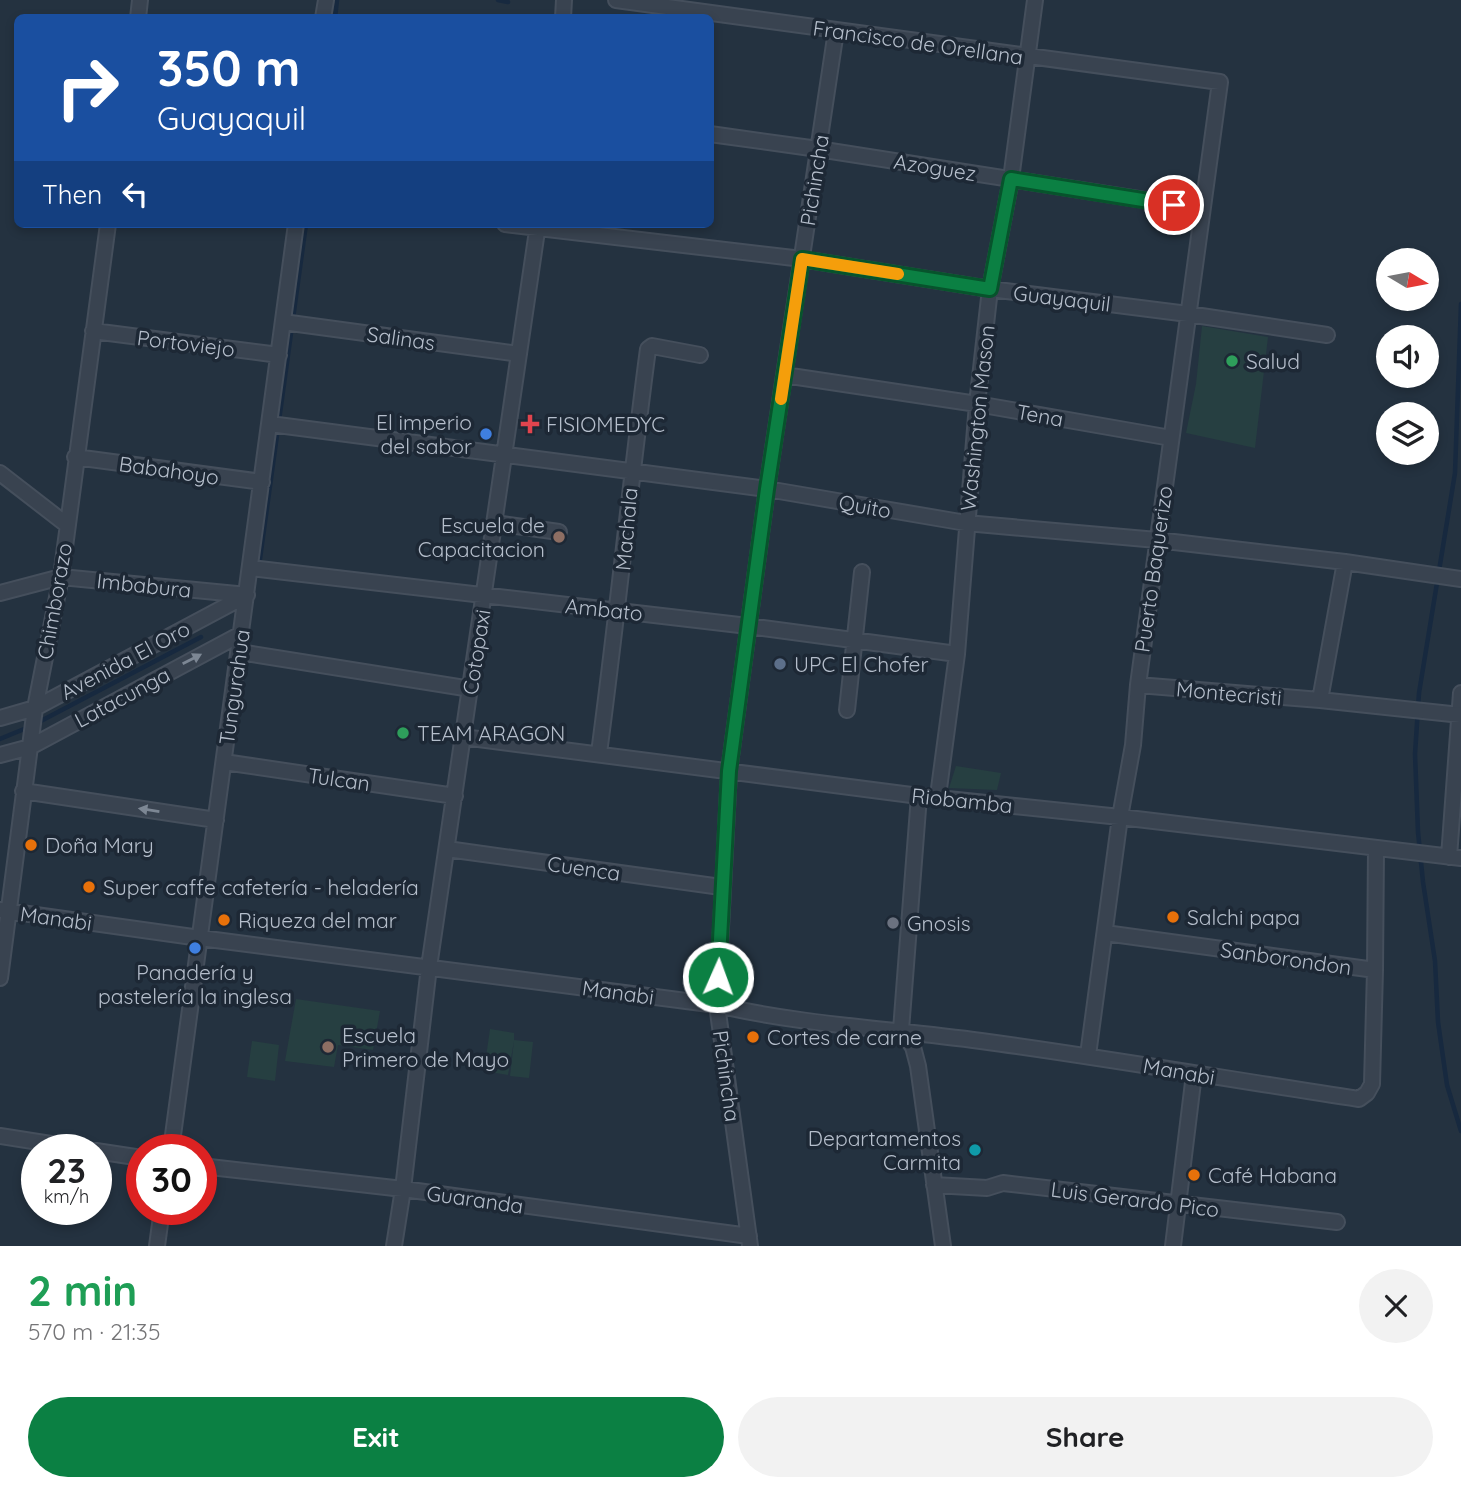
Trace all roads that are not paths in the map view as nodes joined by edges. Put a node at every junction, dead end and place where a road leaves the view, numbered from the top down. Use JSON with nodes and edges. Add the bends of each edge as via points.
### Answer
{"nodes":[{"id":1,"x":616,"y":0,"type":"edge"},
{"id":2,"x":1035,"y":0,"type":"edge"},
{"id":3,"x":696,"y":6,"type":"edge"},
{"id":4,"x":836,"y":31,"type":"junction"},
{"id":5,"x":1028,"y":56,"type":"junction"},
{"id":6,"x":1220,"y":82,"type":"joint"},
{"id":7,"x":714,"y":136,"type":"edge"},
{"id":8,"x":818,"y":149,"type":"junction"},
{"id":9,"x":1011,"y":179,"type":"junction"},
{"id":10,"x":1202,"y":209,"type":"junction"},
{"id":11,"x":107,"y":228,"type":"edge"},
{"id":12,"x":296,"y":228,"type":"edge"},
{"id":13,"x":538,"y":228,"type":"edge"},
{"id":14,"x":546,"y":228,"type":"edge"},
{"id":15,"x":802,"y":259,"type":"junction"},
{"id":16,"x":990,"y":289,"type":"junction"},
{"id":17,"x":1188,"y":314,"type":"junction"},
{"id":18,"x":284,"y":323,"type":"junction"},
{"id":19,"x":93,"y":331,"type":"junction"},
{"id":20,"x":1327,"y":335,"type":"dead end"},
{"id":21,"x":519,"y":354,"type":"junction"},
{"id":22,"x":279,"y":355,"type":"junction"},
{"id":23,"x":700,"y":355,"type":"dead end"},
{"id":24,"x":784,"y":375,"type":"junction"},
{"id":25,"x":976,"y":404,"type":"junction"},
{"id":26,"x":270,"y":424,"type":"junction"},
{"id":27,"x":1171,"y":438,"type":"junction"},
{"id":28,"x":505,"y":454,"type":"junction"},
{"id":29,"x":75,"y":457,"type":"junction"},
{"id":30,"x":632,"y":471,"type":"junction"},
{"id":31,"x":0,"y":473,"type":"edge"},
{"id":32,"x":262,"y":482,"type":"junction"},
{"id":33,"x":767,"y":489,"type":"junction"},
{"id":34,"x":495,"y":523,"type":"junction"},
{"id":35,"x":966,"y":523,"type":"junction"},
{"id":36,"x":67,"y":525,"type":"junction"},
{"id":37,"x":559,"y":532,"type":"dead end"},
{"id":38,"x":1157,"y":540,"type":"junction"},
{"id":39,"x":1345,"y":562,"type":"junction"},
{"id":40,"x":251,"y":568,"type":"junction"},
{"id":41,"x":862,"y":572,"type":"dead end"},
{"id":42,"x":61,"y":577,"type":"junction"},
{"id":43,"x":1458,"y":578,"type":"edge"},
{"id":44,"x":0,"y":593,"type":"edge"},
{"id":45,"x":247,"y":595,"type":"junction"},
{"id":46,"x":485,"y":596,"type":"junction"},
{"id":47,"x":618,"y":611,"type":"junction"},
{"id":48,"x":748,"y":626,"type":"junction"},
{"id":49,"x":241,"y":634,"type":"junction"},
{"id":50,"x":854,"y":640,"type":"junction"},
{"id":51,"x":239,"y":652,"type":"junction"},
{"id":52,"x":957,"y":654,"type":"junction"},
{"id":53,"x":1138,"y":685,"type":"junction"},
{"id":54,"x":471,"y":689,"type":"junction"},
{"id":55,"x":1461,"y":693,"type":"edge"},
{"id":56,"x":1320,"y":700,"type":"junction"},
{"id":57,"x":847,"y":710,"type":"dead end"},
{"id":58,"x":34,"y":711,"type":"junction"},
{"id":59,"x":1460,"y":715,"type":"edge"},
{"id":60,"x":0,"y":718,"type":"edge"},
{"id":61,"x":463,"y":737,"type":"junction"},
{"id":62,"x":30,"y":743,"type":"junction"},
{"id":63,"x":599,"y":753,"type":"junction"},
{"id":64,"x":0,"y":755,"type":"edge"},
{"id":65,"x":224,"y":762,"type":"junction"},
{"id":66,"x":729,"y":771,"type":"junction"},
{"id":67,"x":23,"y":791,"type":"junction"},
{"id":68,"x":455,"y":796,"type":"junction"},
{"id":69,"x":919,"y":796,"type":"junction"},
{"id":70,"x":938,"y":796,"type":"junction"},
{"id":71,"x":1120,"y":817,"type":"junction"},
{"id":72,"x":216,"y":820,"type":"junction"},
{"id":73,"x":1377,"y":848,"type":"junction"},
{"id":74,"x":447,"y":849,"type":"junction"},
{"id":75,"x":1455,"y":858,"type":"edge"},
{"id":76,"x":722,"y":887,"type":"junction"},
{"id":77,"x":4,"y":911,"type":"edge"},
{"id":78,"x":1105,"y":933,"type":"junction"},
{"id":79,"x":200,"y":938,"type":"junction"},
{"id":80,"x":429,"y":967,"type":"junction"},
{"id":81,"x":1375,"y":970,"type":"junction"},
{"id":82,"x":0,"y":978,"type":"edge"},
{"id":83,"x":717,"y":1004,"type":"junction"},
{"id":84,"x":901,"y":1030,"type":"junction"},
{"id":85,"x":1088,"y":1055,"type":"junction"},
{"id":86,"x":1194,"y":1074,"type":"junction"},
{"id":87,"x":1359,"y":1099,"type":"joint"},
{"id":88,"x":173,"y":1134,"type":"edge"},
{"id":89,"x":0,"y":1136,"type":"edge"},
{"id":90,"x":21,"y":1139,"type":"edge"},
{"id":91,"x":217,"y":1168,"type":"edge"},
{"id":92,"x":934,"y":1185,"type":"junction"},
{"id":93,"x":403,"y":1189,"type":"junction"},
{"id":94,"x":1178,"y":1205,"type":"junction"},
{"id":95,"x":1337,"y":1222,"type":"dead end"},
{"id":96,"x":160,"y":1225,"type":"edge"},
{"id":97,"x":749,"y":1241,"type":"edge"},
{"id":98,"x":157,"y":1246,"type":"edge"},
{"id":99,"x":394,"y":1246,"type":"edge"},
{"id":100,"x":943,"y":1246,"type":"edge"},
{"id":101,"x":1172,"y":1246,"type":"edge"}],
"edges":[{"from":1,"to":3,"type":"street","name":"Francisco de Orellana"},
{"from":2,"to":5,"type":"street","name":"Washington Mason"},
{"from":3,"to":4,"type":"street","name":"Francisco de Orellana"},
{"from":4,"to":5,"type":"street","name":"Francisco de Orellana"},
{"from":4,"to":8,"type":"street","name":"Pichincha"},
{"from":5,"to":6,"type":"street","name":"Francisco de Orellana"},
{"from":5,"to":9,"type":"street","name":"Washington Mason"},
{"from":6,"to":10,"type":"street","name":"Puerto Baquerizo"},
{"from":7,"to":8,"type":"street","name":"Azoguez"},
{"from":8,"to":9,"type":"street","name":"Azoguez"},
{"from":8,"to":15,"type":"street","name":"Pichincha"},
{"from":9,"to":10,"type":"street","name":"Azoguez"},
{"from":9,"to":16,"type":"street","name":"Washington Mason"},
{"from":10,"to":17,"type":"street","name":"Puerto Baquerizo"},
{"from":11,"to":19,"type":"street","name":"Chimborazo"},
{"from":12,"to":18,"type":"street","name":"Tungurahua"},
{"from":13,"to":21,"type":"street","name":"Cotopaxi"},
{"from":14,"to":15,"type":"street","name":"Guayaquil"},
{"from":15,"to":16,"type":"street","name":"Guayaquil"},
{"from":15,"to":24,"type":"street","name":"Pichincha"},
{"from":16,"to":17,"type":"street","name":"Guayaquil"},
{"from":16,"to":25,"type":"street","name":"Washington Mason"},
{"from":17,"to":20,"type":"street","name":"Guayaquil"},
{"from":17,"to":27,"type":"street","name":"Puerto Baquerizo"},
{"from":18,"to":21,"type":"street","name":"Salinas"},
{"from":18,"to":22,"type":"street","name":"Tungurahua"},
{"from":19,"to":22,"type":"street","name":"Portoviejo"},
{"from":19,"to":29,"type":"street","name":"Chimborazo"},
{"from":21,"to":28,"type":"street","name":"Cotopaxi"},
{"from":22,"to":26,"type":"street","name":"Tungurahua"},
{"from":23,"to":30,"type":"street","name":"Machala","via":[[648,349]]},
{"from":24,"to":25,"type":"street","name":"Tena"},
{"from":24,"to":33,"type":"street","name":"Pichincha"},
{"from":25,"to":27,"type":"street","name":"Tena"},
{"from":25,"to":35,"type":"street","name":"Washington Mason"},
{"from":26,"to":28,"type":"street","name":"Quito"},
{"from":26,"to":32,"type":"street","name":"Tungurahua"},
{"from":27,"to":38,"type":"street","name":"Puerto Baquerizo"},
{"from":28,"to":30,"type":"street","name":"Quito"},
{"from":28,"to":34,"type":"street","name":"Cotopaxi"},
{"from":29,"to":32,"type":"street","name":"Babahoyo"},
{"from":29,"to":36,"type":"street","name":"Chimborazo"},
{"from":30,"to":33,"type":"street","name":"Quito"},
{"from":30,"to":47,"type":"street","name":"Machala"},
{"from":31,"to":36,"type":"street"},
{"from":32,"to":40,"type":"street","name":"Tungurahua"},
{"from":33,"to":35,"type":"street","name":"Quito"},
{"from":33,"to":48,"type":"street","name":"Pichincha"},
{"from":34,"to":37,"type":"street"},
{"from":34,"to":46,"type":"street","name":"Cotopaxi"},
{"from":35,"to":38,"type":"street","name":"Quito"},
{"from":35,"to":52,"type":"street","name":"Washington Mason"},
{"from":36,"to":42,"type":"street","name":"Chimborazo"},
{"from":38,"to":39,"type":"street","name":"Quito"},
{"from":38,"to":53,"type":"street","name":"Puerto Baquerizo"},
{"from":39,"to":43,"type":"street","name":"Quito"},
{"from":39,"to":56,"type":"street"},
{"from":40,"to":45,"type":"street","name":"Tungurahua"},
{"from":40,"to":46,"type":"street","name":"Ambato"},
{"from":41,"to":50,"type":"street"},
{"from":42,"to":44,"type":"street","name":"Imbabura"},
{"from":42,"to":45,"type":"street","name":"Imbabura"},
{"from":42,"to":58,"type":"street","name":"Chimborazo"},
{"from":45,"to":49,"type":"street","name":"Tungurahua"},
{"from":45,"to":58,"type":"street","name":"Avenida El Oro"},
{"from":46,"to":47,"type":"street","name":"Ambato"},
{"from":46,"to":54,"type":"street","name":"Cotopaxi"},
{"from":47,"to":48,"type":"street","name":"Ambato"},
{"from":47,"to":63,"type":"street","name":"Machala"},
{"from":48,"to":50,"type":"street","name":"Ambato"},
{"from":48,"to":66,"type":"street","name":"Pichincha"},
{"from":49,"to":51,"type":"street","name":"Tungurahua"},
{"from":62,"to":49,"type":"street","name":"Latacunga","one_way":true},
{"from":50,"to":52,"type":"street","name":"Ambato"},
{"from":50,"to":57,"type":"street"},
{"from":51,"to":54,"type":"street"},
{"from":51,"to":65,"type":"street","name":"Tungurahua"},
{"from":52,"to":70,"type":"street","name":"Washington Mason"},
{"from":53,"to":56,"type":"street","name":"Montecristi"},
{"from":53,"to":71,"type":"street","name":"Puerto Baquerizo"},
{"from":54,"to":61,"type":"street","name":"Cotopaxi"},
{"from":55,"to":59,"type":"street"},
{"from":56,"to":59,"type":"street","name":"Montecristi"},
{"from":58,"to":60,"type":"street","name":"Avenida El Oro"},
{"from":58,"to":62,"type":"street","name":"Chimborazo"},
{"from":59,"to":75,"type":"street"},
{"from":61,"to":63,"type":"street","name":"Riobamba"},
{"from":61,"to":68,"type":"street","name":"Cotopaxi"},
{"from":62,"to":64,"type":"street","name":"Latacunga"},
{"from":62,"to":67,"type":"street","name":"Chimborazo"},
{"from":63,"to":66,"type":"street","name":"Riobamba"},
{"from":65,"to":68,"type":"street","name":"Tulcan"},
{"from":65,"to":72,"type":"street","name":"Tungurahua"},
{"from":66,"to":69,"type":"street","name":"Riobamba"},
{"from":66,"to":76,"type":"street","name":"Pichincha"},
{"from":72,"to":67,"type":"street","one_way":true},
{"from":67,"to":77,"type":"street","name":"Chimborazo"},
{"from":68,"to":74,"type":"street","name":"Cotopaxi"},
{"from":69,"to":70,"type":"street","name":"Riobamba"},
{"from":69,"to":84,"type":"street"},
{"from":70,"to":71,"type":"street","name":"Riobamba"},
{"from":71,"to":73,"type":"street","name":"Riobamba"},
{"from":71,"to":78,"type":"street","name":"Puerto Baquerizo"},
{"from":72,"to":79,"type":"street","name":"Tungurahua"},
{"from":73,"to":75,"type":"street","name":"Riobamba"},
{"from":73,"to":81,"type":"street"},
{"from":74,"to":76,"type":"street","name":"Cuenca"},
{"from":74,"to":80,"type":"street","name":"Cotopaxi"},
{"from":76,"to":83,"type":"street","name":"Pichincha"},
{"from":77,"to":79,"type":"street","name":"Manabi"},
{"from":77,"to":82,"type":"street","name":"Chimborazo"},
{"from":78,"to":81,"type":"street","name":"Sanborondon"},
{"from":78,"to":85,"type":"street","name":"Puerto Baquerizo"},
{"from":79,"to":80,"type":"street","name":"Manabi"},
{"from":79,"to":88,"type":"street","name":"Tungurahua"},
{"from":80,"to":83,"type":"street","name":"Manabi"},
{"from":80,"to":93,"type":"street","name":"Cotopaxi"},
{"from":81,"to":87,"type":"street","name":"Sanborondon","via":[[1372,1084]]},
{"from":83,"to":84,"type":"street","name":"Manabi","via":[[768,1017]]},
{"from":83,"to":97,"type":"street","name":"Pichincha"},
{"from":84,"to":85,"type":"street","name":"Manabi"},
{"from":84,"to":92,"type":"street","via":[[913,1047],[918,1066]]},
{"from":85,"to":86,"type":"street","name":"Manabi"},
{"from":86,"to":87,"type":"street","name":"Manabi"},
{"from":86,"to":94,"type":"street"},
{"from":89,"to":90,"type":"street"},
{"from":91,"to":93,"type":"street","name":"Guaranda"},
{"from":92,"to":94,"type":"street","name":"Luis Gerardo Pico","via":[[987,1188],[1003,1182]]},
{"from":92,"to":100,"type":"street"},
{"from":93,"to":97,"type":"street","name":"Guaranda"},
{"from":93,"to":99,"type":"street","name":"Cotopaxi"},
{"from":94,"to":95,"type":"street","name":"Luis Gerardo Pico"},
{"from":94,"to":101,"type":"street"},
{"from":96,"to":98,"type":"street"}]}
